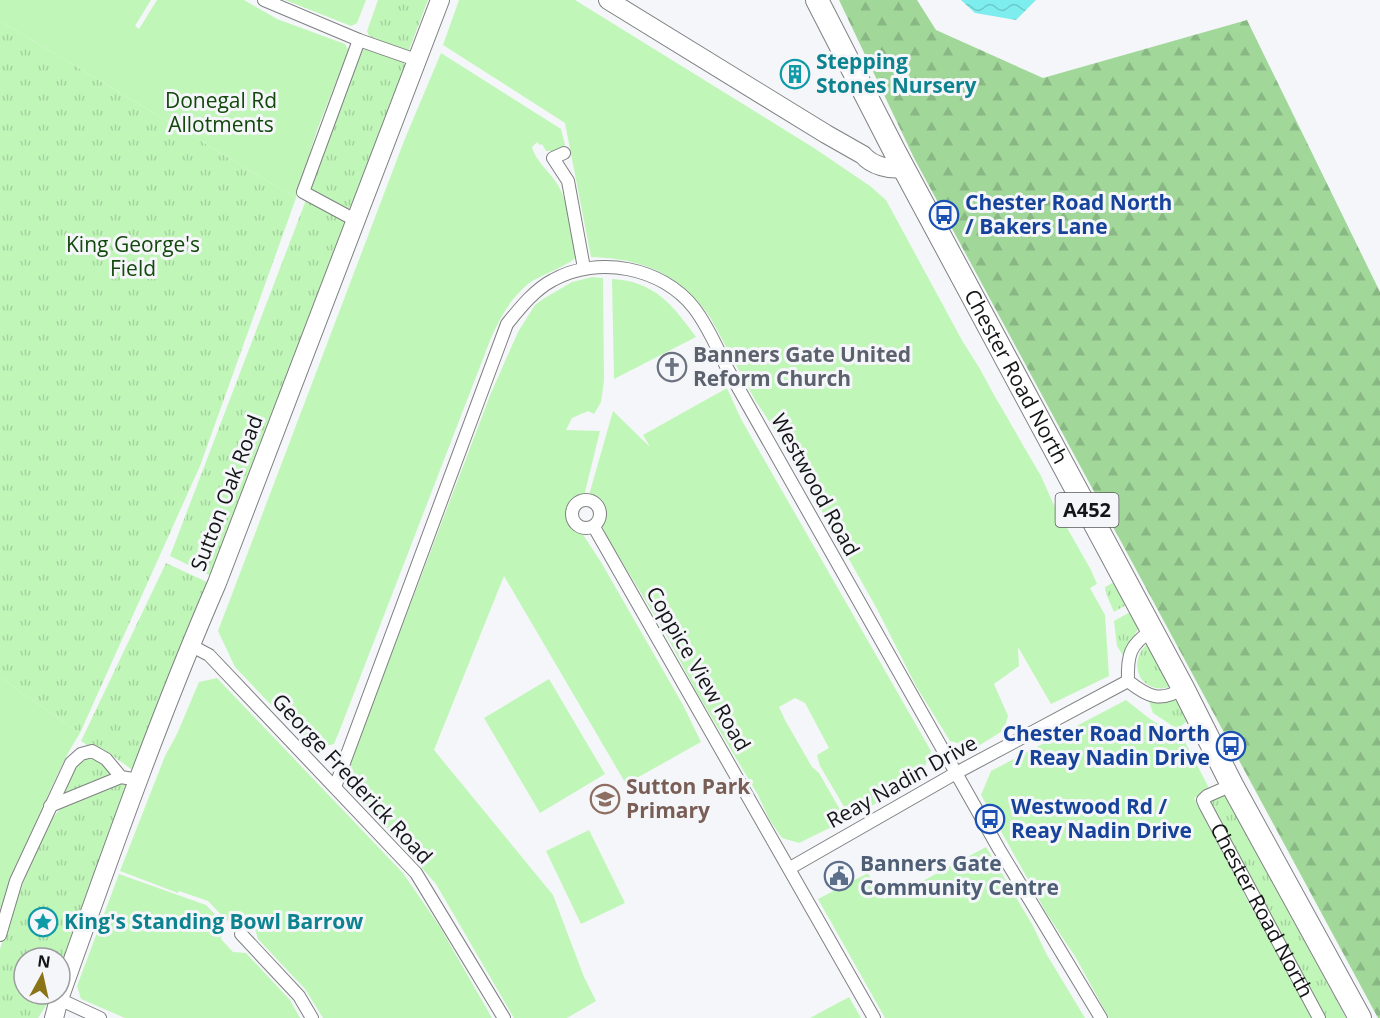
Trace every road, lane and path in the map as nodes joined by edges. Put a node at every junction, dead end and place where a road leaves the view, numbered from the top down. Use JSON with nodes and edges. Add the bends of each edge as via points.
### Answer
{"nodes":[{"id":1,"x":264,"y":0,"type":"edge"},
{"id":2,"x":440,"y":0,"type":"edge"},
{"id":3,"x":608,"y":0,"type":"edge"},
{"id":4,"x":817,"y":0,"type":"edge"},
{"id":5,"x":358,"y":40,"type":"junction"},
{"id":6,"x":416,"y":60,"type":"junction"},
{"id":7,"x":554,"y":154,"type":"dead end"},
{"id":8,"x":900,"y":160,"type":"junction"},
{"id":9,"x":355,"y":220,"type":"junction"},
{"id":10,"x":584,"y":268,"type":"junction"},
{"id":11,"x":594,"y":527,"type":"dead end"},
{"id":12,"x":1152,"y":630,"type":"junction"},
{"id":13,"x":190,"y":645,"type":"junction"},
{"id":14,"x":1128,"y":681,"type":"junction"},
{"id":15,"x":1184,"y":688,"type":"junction"},
{"id":16,"x":956,"y":774,"type":"junction"},
{"id":17,"x":130,"y":779,"type":"junction"},
{"id":18,"x":1232,"y":785,"type":"junction"},
{"id":19,"x":335,"y":788,"type":"junction"},
{"id":20,"x":50,"y":806,"type":"junction"},
{"id":21,"x":790,"y":867,"type":"junction"},
{"id":22,"x":0,"y":934,"type":"edge"},
{"id":23,"x":241,"y":934,"type":"dead end"},
{"id":24,"x":72,"y":956,"type":"edge"},
{"id":25,"x":72,"y":1005,"type":"edge"},
{"id":26,"x":52,"y":1006,"type":"edge"},
{"id":27,"x":42,"y":1018,"type":"edge"},
{"id":28,"x":100,"y":1018,"type":"edge"},
{"id":29,"x":312,"y":1018,"type":"edge"},
{"id":30,"x":504,"y":1018,"type":"edge"},
{"id":31,"x":874,"y":1018,"type":"edge"},
{"id":32,"x":1101,"y":1018,"type":"edge"},
{"id":33,"x":1319,"y":1018,"type":"edge"},
{"id":34,"x":1360,"y":1018,"type":"edge"}],
"edges":[{"from":1,"to":5,"type":"street"},
{"from":2,"to":6,"type":"main road","name":"Sutton Oak Road"},
{"from":3,"to":8,"type":"main road","via":[[866,159],[885,167]]},
{"from":4,"to":8,"type":"highway","name":"Chester Road North","number":"A452"},
{"from":5,"to":6,"type":"street"},
{"from":5,"to":9,"type":"street","via":[[303,192]]},
{"from":6,"to":9,"type":"main road","name":"Sutton Oak Road"},
{"from":7,"to":10,"type":"street","via":[[568,181]]},
{"from":8,"to":12,"type":"highway","name":"Chester Road North","number":"A452"},
{"from":9,"to":13,"type":"main road","name":"Sutton Oak Road"},
{"from":10,"to":16,"type":"street","name":"Westwood Road","via":[[624,268],[647,274],[674,288],[694,308]]},
{"from":10,"to":19,"type":"street","name":"Westwood Road","via":[[552,280],[527,300],[507,324]]},
{"from":11,"to":21,"type":"street","name":"Coppice View Road"},
{"from":12,"to":14,"type":"street","via":[[1132,647],[1127,660]]},
{"from":12,"to":15,"type":"highway","name":"Chester Road North","number":"A452"},
{"from":13,"to":17,"type":"main road","name":"Sutton Oak Road"},
{"from":13,"to":19,"type":"street","name":"George Frederick Road","via":[[209,655]]},
{"from":14,"to":15,"type":"street","via":[[1159,698]]},
{"from":14,"to":16,"type":"street","name":"Reay Nadin Drive"},
{"from":15,"to":18,"type":"highway","name":"Chester Road North","number":"A452"},
{"from":16,"to":21,"type":"street","name":"Reay Nadin Drive"},
{"from":16,"to":32,"type":"street","name":"Westwood Road"},
{"from":17,"to":20,"type":"street"},
{"from":17,"to":20,"type":"street","via":[[92,751],[81,754],[71,763]]},
{"from":17,"to":24,"type":"main road","name":"Sutton Oak Road"},
{"from":18,"to":33,"type":"street","name":"Chester Road North","via":[[1203,800]]},
{"from":18,"to":34,"type":"highway","name":"Chester Road North","number":"A452"},
{"from":19,"to":30,"type":"street","name":"George Frederick Road","via":[[416,873]]},
{"from":20,"to":22,"type":"street","via":[[16,881]]},
{"from":21,"to":31,"type":"street","name":"Coppice View Road"},
{"from":23,"to":29,"type":"street","via":[[299,996]]},
{"from":25,"to":28,"type":"street"},
{"from":26,"to":27,"type":"main road"}]}
